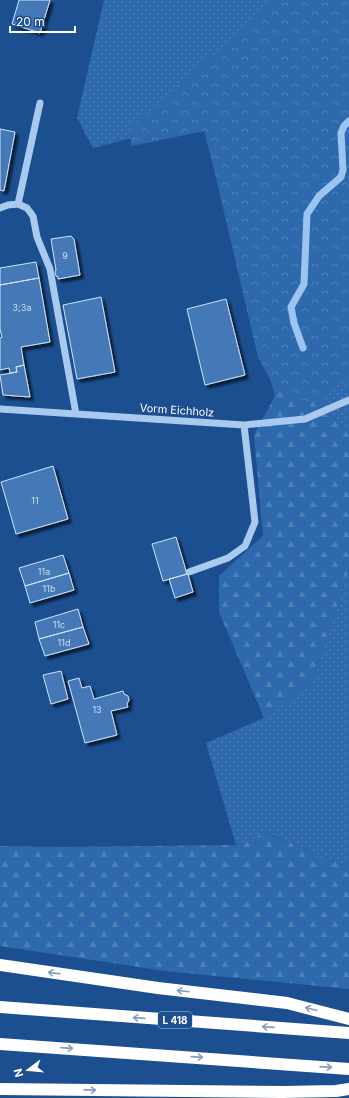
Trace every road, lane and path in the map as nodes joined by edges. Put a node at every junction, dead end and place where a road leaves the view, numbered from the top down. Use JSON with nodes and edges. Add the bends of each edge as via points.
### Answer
{"nodes":[{"id":1,"x":40,"y":103,"type":"dead end"},
{"id":2,"x":18,"y":204,"type":"junction"},
{"id":3,"x":0,"y":208,"type":"edge"},
{"id":4,"x":349,"y":400,"type":"edge"},
{"id":5,"x":0,"y":409,"type":"edge"},
{"id":6,"x":76,"y":414,"type":"junction"},
{"id":7,"x":244,"y":425,"type":"junction"},
{"id":8,"x":189,"y":572,"type":"dead end"},
{"id":9,"x":0,"y":965,"type":"edge"},
{"id":10,"x":0,"y":1007,"type":"edge"},
{"id":11,"x":349,"y":1019,"type":"edge"},
{"id":12,"x":349,"y":1033,"type":"edge"},
{"id":13,"x":0,"y":1044,"type":"edge"},
{"id":14,"x":349,"y":1068,"type":"edge"},
{"id":15,"x":0,"y":1089,"type":"edge"},
{"id":16,"x":349,"y":1089,"type":"edge"}],
"edges":[{"from":1,"to":2,"type":"street"},
{"from":2,"to":3,"type":"street"},
{"from":2,"to":6,"type":"street","via":[[27,208],[33,216],[37,236],[50,268]]},
{"from":4,"to":7,"type":"street","name":"Vorm Eichholz","via":[[306,419]]},
{"from":5,"to":6,"type":"street","name":"Vorm Eichholz"},
{"from":6,"to":7,"type":"street","name":"Vorm Eichholz"},
{"from":7,"to":8,"type":"street","via":[[255,522],[245,546],[228,558]]},
{"from":11,"to":9,"type":"highway","one_way":true,"via":[[287,1003],[158,988]]},
{"from":12,"to":10,"type":"highway","number":"L 418","one_way":true},
{"from":13,"to":14,"type":"highway","one_way":true},
{"from":15,"to":16,"type":"highway","one_way":true,"via":[[282,1092]]}]}
